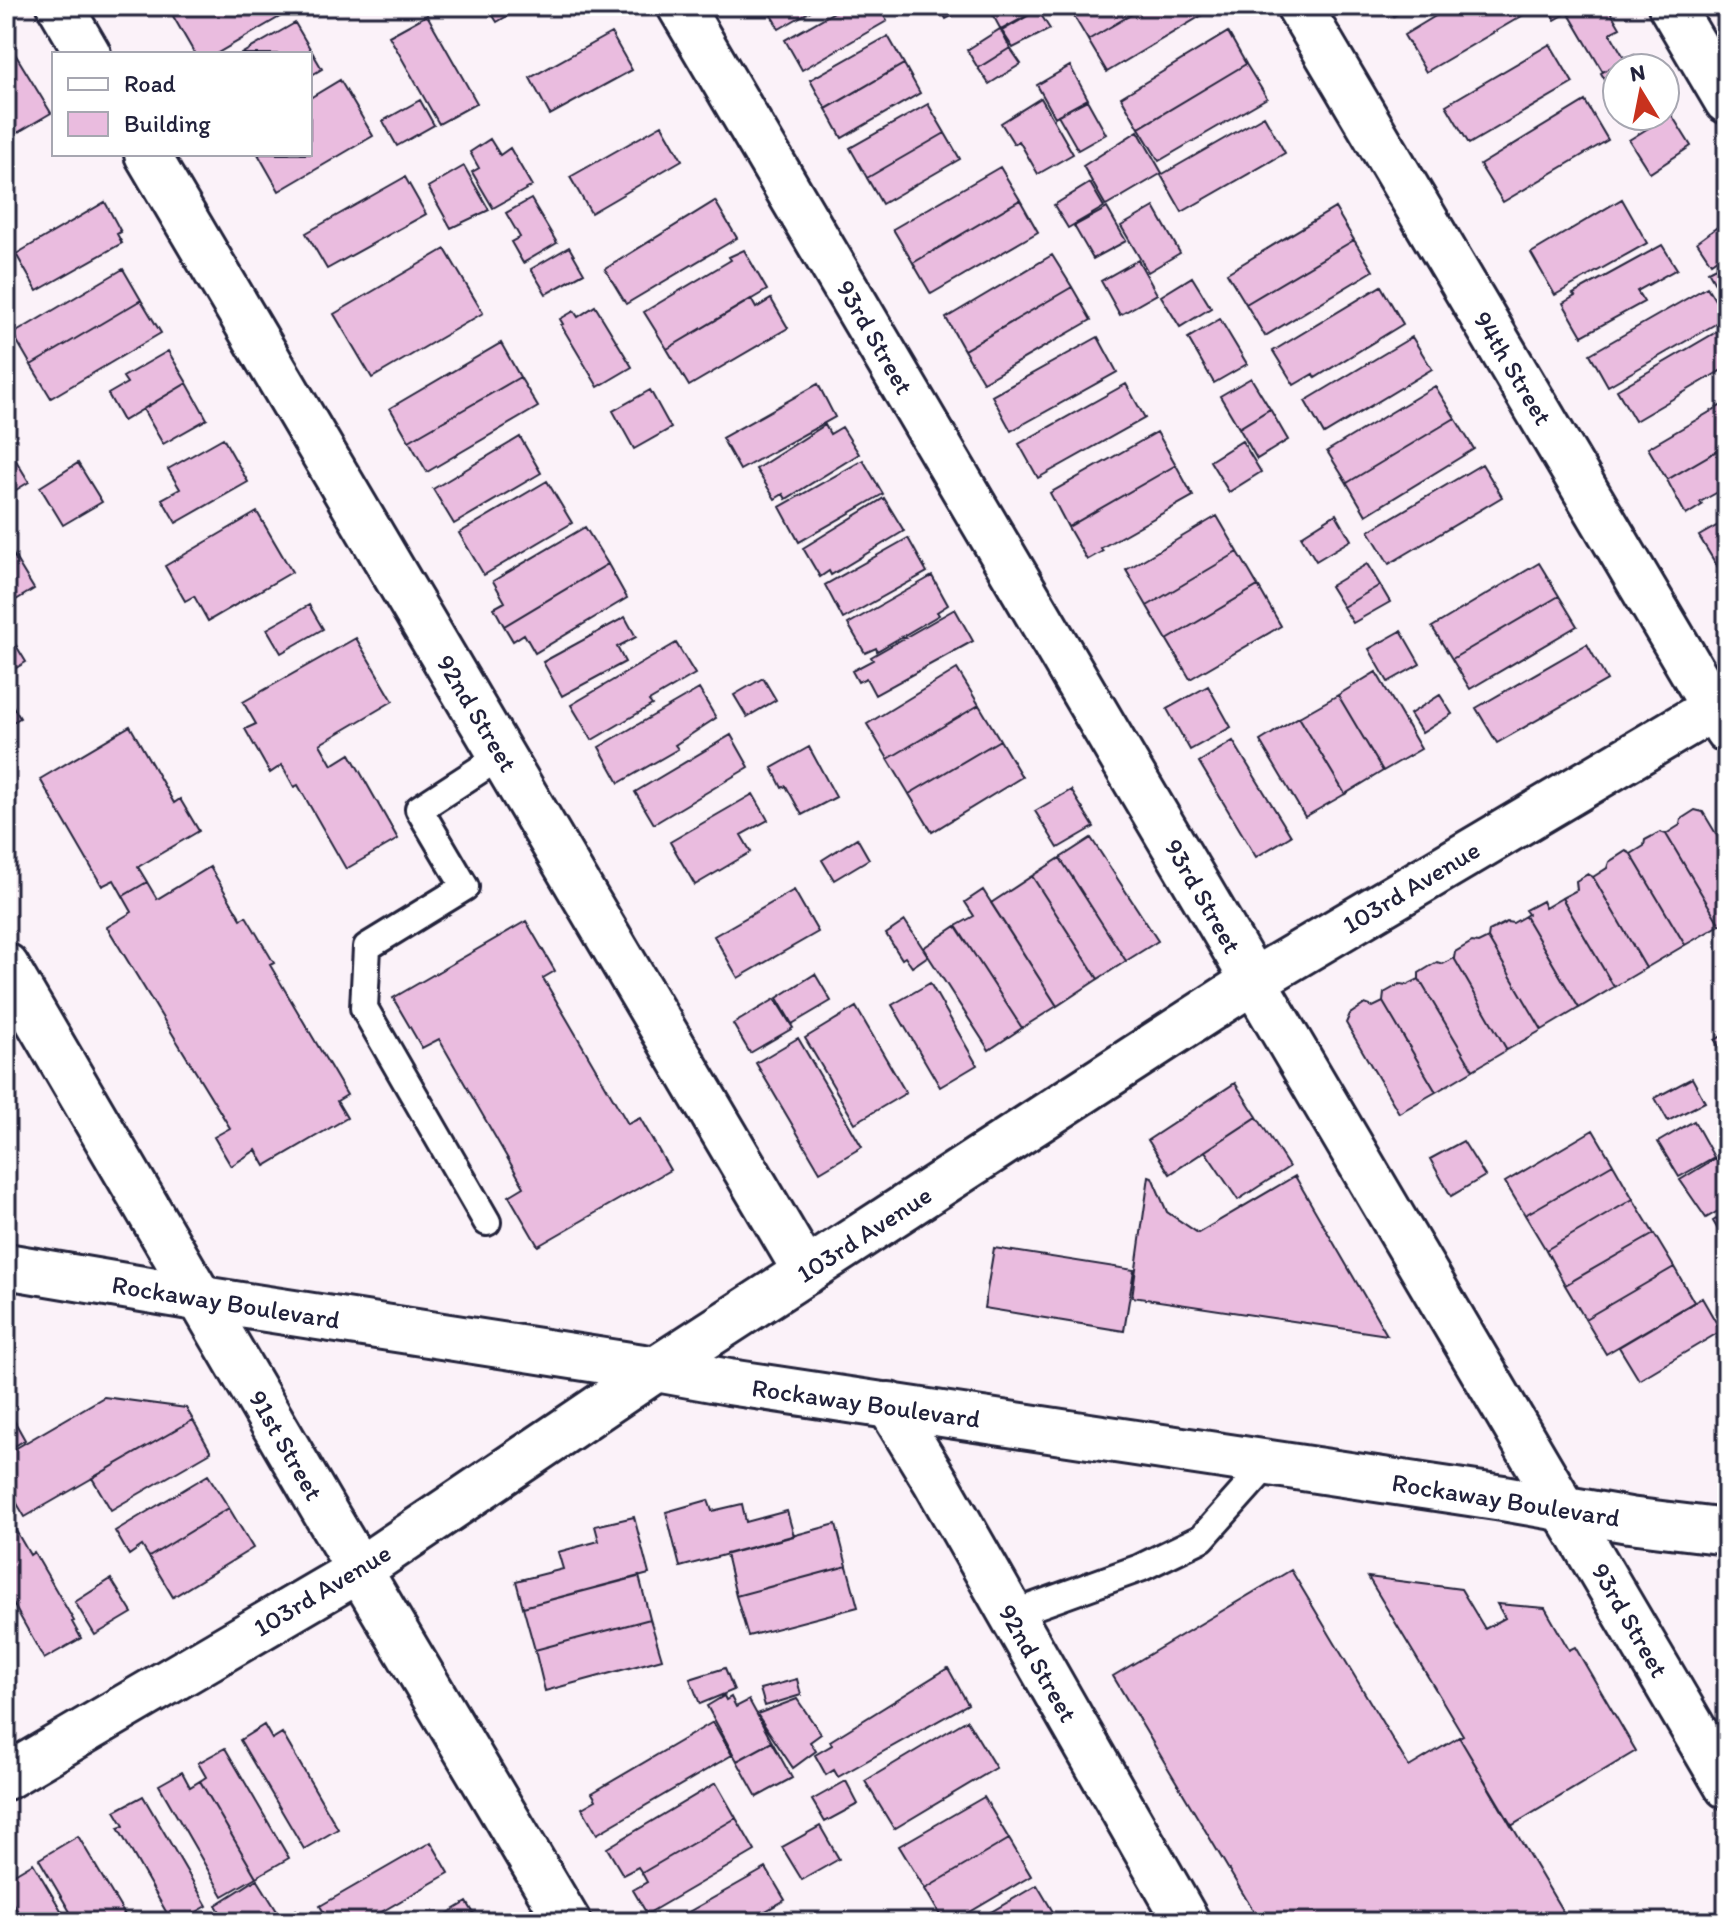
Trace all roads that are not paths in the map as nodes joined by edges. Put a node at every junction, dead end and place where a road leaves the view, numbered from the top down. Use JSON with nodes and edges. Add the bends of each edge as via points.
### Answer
{"nodes":[{"id":1,"x":60,"y":6,"type":"edge"},
{"id":2,"x":680,"y":6,"type":"edge"},
{"id":3,"x":1299,"y":6,"type":"edge"},
{"id":4,"x":1671,"y":6,"type":"edge"},
{"id":5,"x":87,"y":52,"type":"edge"},
{"id":6,"x":1727,"y":101,"type":"edge"},
{"id":7,"x":148,"y":156,"type":"edge"},
{"id":8,"x":1722,"y":712,"type":"edge"},
{"id":9,"x":502,"y":755,"type":"junction"},
{"id":10,"x":6,"y":966,"type":"edge"},
{"id":11,"x":1253,"y":981,"type":"junction"},
{"id":12,"x":487,"y":1222,"type":"dead end"},
{"id":13,"x":6,"y":1266,"type":"edge"},
{"id":14,"x":806,"y":1272,"type":"junction"},
{"id":15,"x":202,"y":1299,"type":"junction"},
{"id":16,"x":656,"y":1369,"type":"junction"},
{"id":17,"x":889,"y":1405,"type":"junction"},
{"id":18,"x":1268,"y":1464,"type":"junction"},
{"id":19,"x":1566,"y":1510,"type":"junction"},
{"id":20,"x":1727,"y":1532,"type":"edge"},
{"id":21,"x":359,"y":1570,"type":"junction"},
{"id":22,"x":1010,"y":1615,"type":"junction"},
{"id":23,"x":6,"y":1777,"type":"edge"},
{"id":24,"x":1727,"y":1786,"type":"edge"},
{"id":25,"x":568,"y":1922,"type":"edge"},
{"id":26,"x":1187,"y":1922,"type":"edge"}],
"edges":[{"from":1,"to":5,"type":"street"},
{"from":2,"to":11,"type":"street","name":"93rd Street"},
{"from":3,"to":8,"type":"street","name":"94th Street"},
{"from":4,"to":6,"type":"street"},
{"from":7,"to":9,"type":"street","name":"92nd Street"},
{"from":8,"to":11,"type":"street","name":"103rd Avenue"},
{"from":9,"to":12,"type":"lane","via":[[419,809],[465,887],[367,947],[364,1008]]},
{"from":9,"to":14,"type":"street","name":"92nd Street"},
{"from":10,"to":15,"type":"street","name":"91st Street"},
{"from":11,"to":14,"type":"street","name":"103rd Avenue"},
{"from":11,"to":19,"type":"street","name":"93rd Street"},
{"from":13,"to":15,"type":"street","name":"Rockaway Boulevard"},
{"from":14,"to":16,"type":"street","name":"103rd Avenue"},
{"from":15,"to":16,"type":"street","name":"Rockaway Boulevard"},
{"from":15,"to":21,"type":"street","name":"91st Street"},
{"from":16,"to":17,"type":"street","name":"Rockaway Boulevard"},
{"from":16,"to":21,"type":"street","name":"103rd Avenue"},
{"from":17,"to":18,"type":"street","name":"Rockaway Boulevard"},
{"from":17,"to":22,"type":"street","name":"92nd Street"},
{"from":18,"to":19,"type":"street","name":"Rockaway Boulevard"},
{"from":18,"to":22,"type":"lane","via":[[1202,1538],[1140,1568]]},
{"from":19,"to":20,"type":"street","name":"Rockaway Boulevard"},
{"from":19,"to":24,"type":"street","name":"93rd Street"},
{"from":21,"to":23,"type":"street","name":"103rd Avenue"},
{"from":21,"to":25,"type":"street","name":"91st Street"},
{"from":22,"to":26,"type":"street","name":"92nd Street"}]}
